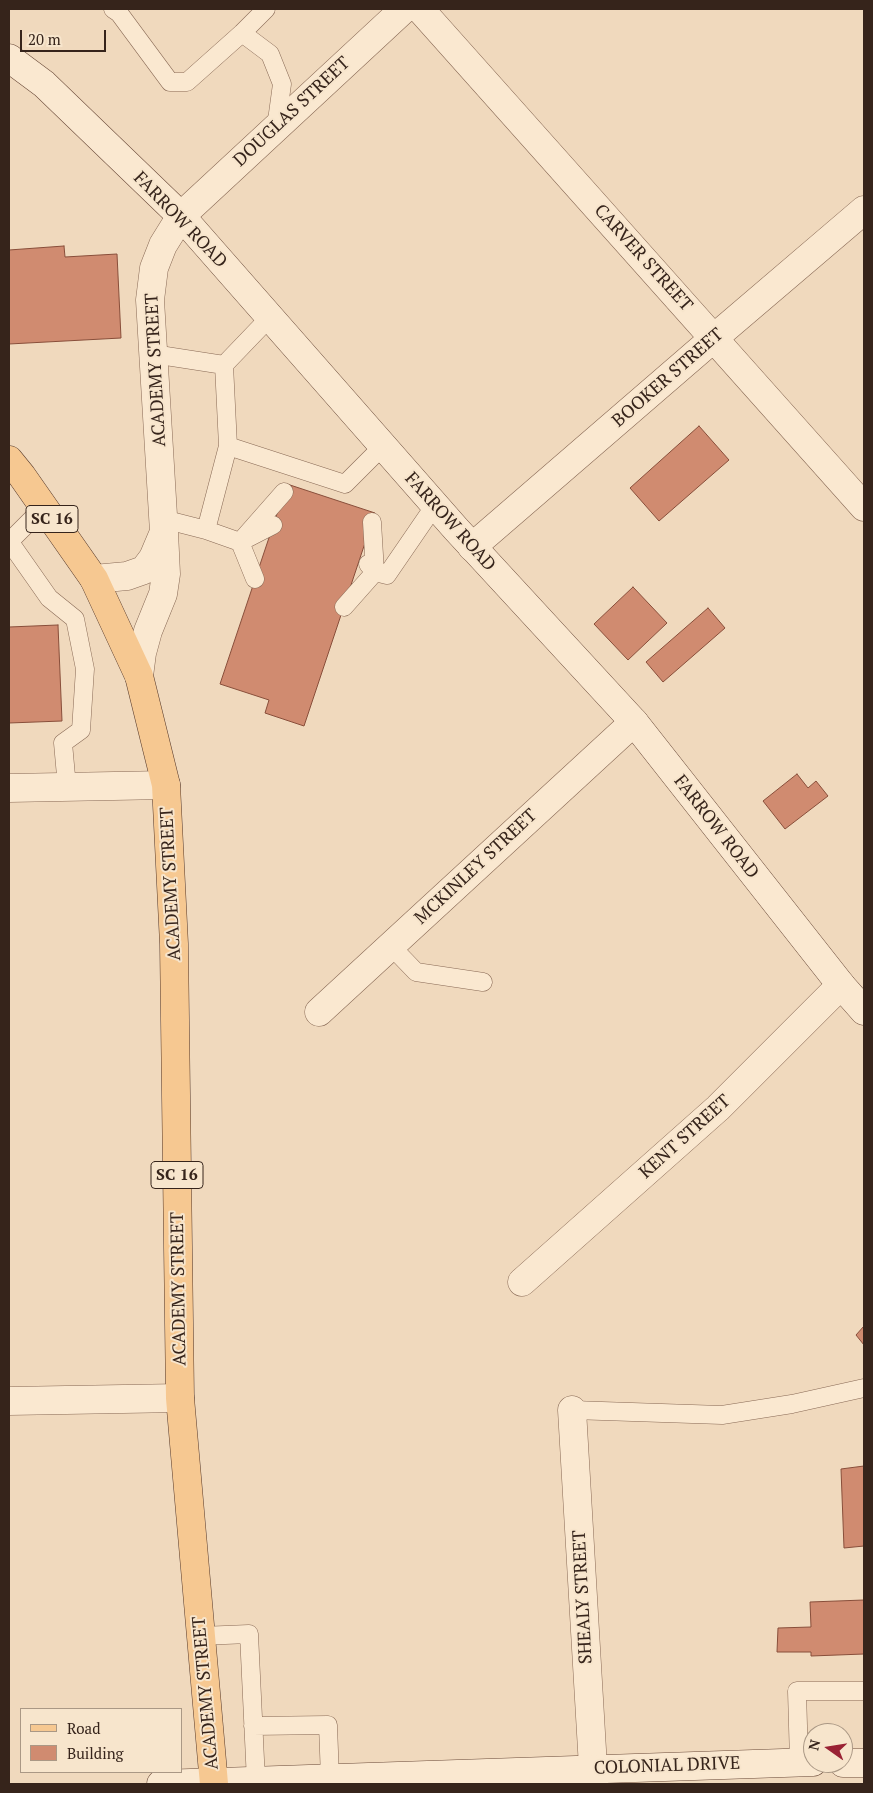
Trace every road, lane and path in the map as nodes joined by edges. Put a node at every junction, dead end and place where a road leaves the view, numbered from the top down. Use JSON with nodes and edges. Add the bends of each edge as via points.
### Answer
{"nodes":[{"id":1,"x":113,"y":9,"type":"edge"},
{"id":2,"x":266,"y":9,"type":"edge"},
{"id":3,"x":404,"y":9,"type":"edge"},
{"id":4,"x":420,"y":9,"type":"edge"},
{"id":5,"x":242,"y":33,"type":"junction"},
{"id":6,"x":9,"y":58,"type":"edge"},
{"id":7,"x":276,"y":128,"type":"junction"},
{"id":8,"x":864,"y":210,"type":"edge"},
{"id":9,"x":181,"y":216,"type":"junction"},
{"id":10,"x":270,"y":318,"type":"junction"},
{"id":11,"x":714,"y":338,"type":"junction"},
{"id":12,"x":153,"y":354,"type":"junction"},
{"id":13,"x":224,"y":365,"type":"junction"},
{"id":14,"x":228,"y":446,"type":"junction"},
{"id":15,"x":383,"y":446,"type":"junction"},
{"id":16,"x":9,"y":460,"type":"edge"},
{"id":17,"x":284,"y":492,"type":"dead end"},
{"id":18,"x":435,"y":505,"type":"junction"},
{"id":19,"x":44,"y":507,"type":"junction"},
{"id":20,"x":864,"y":507,"type":"edge"},
{"id":21,"x":372,"y":522,"type":"dead end"},
{"id":22,"x":273,"y":525,"type":"dead end"},
{"id":23,"x":163,"y":526,"type":"junction"},
{"id":24,"x":206,"y":530,"type":"junction"},
{"id":25,"x":9,"y":542,"type":"edge"},
{"id":26,"x":240,"y":542,"type":"junction"},
{"id":27,"x":472,"y":548,"type":"junction"},
{"id":28,"x":362,"y":555,"type":"dead end"},
{"id":29,"x":374,"y":572,"type":"junction"},
{"id":30,"x":94,"y":579,"type":"junction"},
{"id":31,"x":255,"y":579,"type":"dead end"},
{"id":32,"x":344,"y":607,"type":"dead end"},
{"id":33,"x":139,"y":676,"type":"junction"},
{"id":34,"x":634,"y":722,"type":"junction"},
{"id":35,"x":166,"y":785,"type":"junction"},
{"id":36,"x":67,"y":786,"type":"junction"},
{"id":37,"x":9,"y":788,"type":"edge"},
{"id":38,"x":390,"y":945,"type":"junction"},
{"id":39,"x":483,"y":982,"type":"dead end"},
{"id":40,"x":856,"y":995,"type":"edge"},
{"id":41,"x":319,"y":1012,"type":"dead end"},
{"id":42,"x":522,"y":1282,"type":"dead end"},
{"id":43,"x":864,"y":1388,"type":"edge"},
{"id":44,"x":180,"y":1398,"type":"junction"},
{"id":45,"x":9,"y":1401,"type":"edge"},
{"id":46,"x":572,"y":1410,"type":"joint"},
{"id":47,"x":201,"y":1636,"type":"junction"},
{"id":48,"x":864,"y":1691,"type":"edge"},
{"id":49,"x":253,"y":1726,"type":"junction"},
{"id":50,"x":803,"y":1738,"type":"edge"},
{"id":51,"x":803,"y":1761,"type":"edge"},
{"id":52,"x":594,"y":1776,"type":"edge"},
{"id":53,"x":330,"y":1778,"type":"junction"},
{"id":54,"x":412,"y":1780,"type":"edge"},
{"id":55,"x":256,"y":1781,"type":"junction"},
{"id":56,"x":214,"y":1783,"type":"edge"},
{"id":57,"x":161,"y":1784,"type":"edge"}],
"edges":[{"from":1,"to":5,"type":"lane","via":[[170,82],[187,82]]},
{"from":2,"to":5,"type":"lane"},
{"from":3,"to":7,"type":"street","name":"DOUGLAS STREET"},
{"from":4,"to":11,"type":"street","name":"CARVER STREET"},
{"from":5,"to":7,"type":"lane","via":[[270,54],[282,84]]},
{"from":6,"to":9,"type":"street","name":"FARROW ROAD","via":[[44,84]]},
{"from":7,"to":9,"type":"street","name":"DOUGLAS STREET"},
{"from":8,"to":11,"type":"street","name":"BOOKER STREET"},
{"from":9,"to":10,"type":"street","name":"FARROW ROAD"},
{"from":9,"to":12,"type":"street","name":"ACADEMY STREET","via":[[163,245],[154,268],[150,300]]},
{"from":10,"to":13,"type":"lane"},
{"from":10,"to":15,"type":"street","name":"FARROW ROAD"},
{"from":11,"to":20,"type":"street","name":"CARVER STREET"},
{"from":11,"to":27,"type":"street","name":"BOOKER STREET"},
{"from":12,"to":13,"type":"lane"},
{"from":12,"to":23,"type":"street","name":"ACADEMY STREET"},
{"from":13,"to":14,"type":"lane"},
{"from":14,"to":15,"type":"lane","via":[[345,484]]},
{"from":14,"to":24,"type":"lane"},
{"from":15,"to":18,"type":"street","name":"FARROW ROAD"},
{"from":16,"to":19,"type":"main road","name":"ACADEMY STREET","number":"SC 16"},
{"from":17,"to":26,"type":"lane"},
{"from":18,"to":27,"type":"street","name":"FARROW ROAD"},
{"from":18,"to":29,"type":"lane","via":[[387,575]]},
{"from":19,"to":25,"type":"lane"},
{"from":19,"to":30,"type":"main road","name":"ACADEMY STREET","number":"SC 16"},
{"from":21,"to":29,"type":"lane"},
{"from":22,"to":26,"type":"lane"},
{"from":23,"to":24,"type":"lane"},
{"from":23,"to":30,"type":"street","name":"ACADEMY STREET","via":[[153,558],[144,570],[128,576]]},
{"from":23,"to":33,"type":"street","name":"ACADEMY STREET","via":[[166,574],[142,653]]},
{"from":24,"to":26,"type":"lane"},
{"from":25,"to":36,"type":"lane","via":[[49,598],[75,619],[85,669],[81,730],[63,743]]},
{"from":26,"to":31,"type":"lane"},
{"from":27,"to":34,"type":"street","name":"FARROW ROAD"},
{"from":28,"to":29,"type":"lane"},
{"from":29,"to":32,"type":"lane"},
{"from":30,"to":33,"type":"main road","name":"ACADEMY STREET","number":"SC 16"},
{"from":33,"to":35,"type":"main road","name":"ACADEMY STREET","number":"SC 16"},
{"from":34,"to":38,"type":"street","name":"MCKINLEY STREET"},
{"from":34,"to":40,"type":"street","name":"FARROW ROAD"},
{"from":35,"to":36,"type":"street"},
{"from":35,"to":44,"type":"main road","name":"ACADEMY STREET","number":"SC 16","via":[[174,944]]},
{"from":36,"to":37,"type":"street"},
{"from":38,"to":39,"type":"lane","via":[[416,972]]},
{"from":38,"to":41,"type":"street","name":"MCKINLEY STREET"},
{"from":40,"to":42,"type":"street","name":"KENT STREET","via":[[718,1108]]},
{"from":43,"to":46,"type":"lane","via":[[722,1415]]},
{"from":44,"to":45,"type":"street"},
{"from":44,"to":47,"type":"main road","name":"ACADEMY STREET","number":"SC 16"},
{"from":46,"to":52,"type":"street","name":"SHEALY STREET"},
{"from":47,"to":49,"type":"lane","via":[[249,1634]]},
{"from":47,"to":56,"type":"main road","name":"ACADEMY STREET","number":"SC 16"},
{"from":48,"to":50,"type":"lane","via":[[797,1692]]},
{"from":49,"to":53,"type":"lane","via":[[328,1725]]},
{"from":49,"to":55,"type":"lane"},
{"from":51,"to":52,"type":"street","name":"COLONIAL DRIVE"},
{"from":52,"to":54,"type":"street","name":"COLONIAL DRIVE"},
{"from":53,"to":54,"type":"street","name":"COLONIAL DRIVE"},
{"from":53,"to":55,"type":"street","name":"COLONIAL DRIVE"},
{"from":55,"to":56,"type":"street","name":"COLONIAL DRIVE"},
{"from":56,"to":57,"type":"street","name":"COLONIAL DRIVE"}]}
